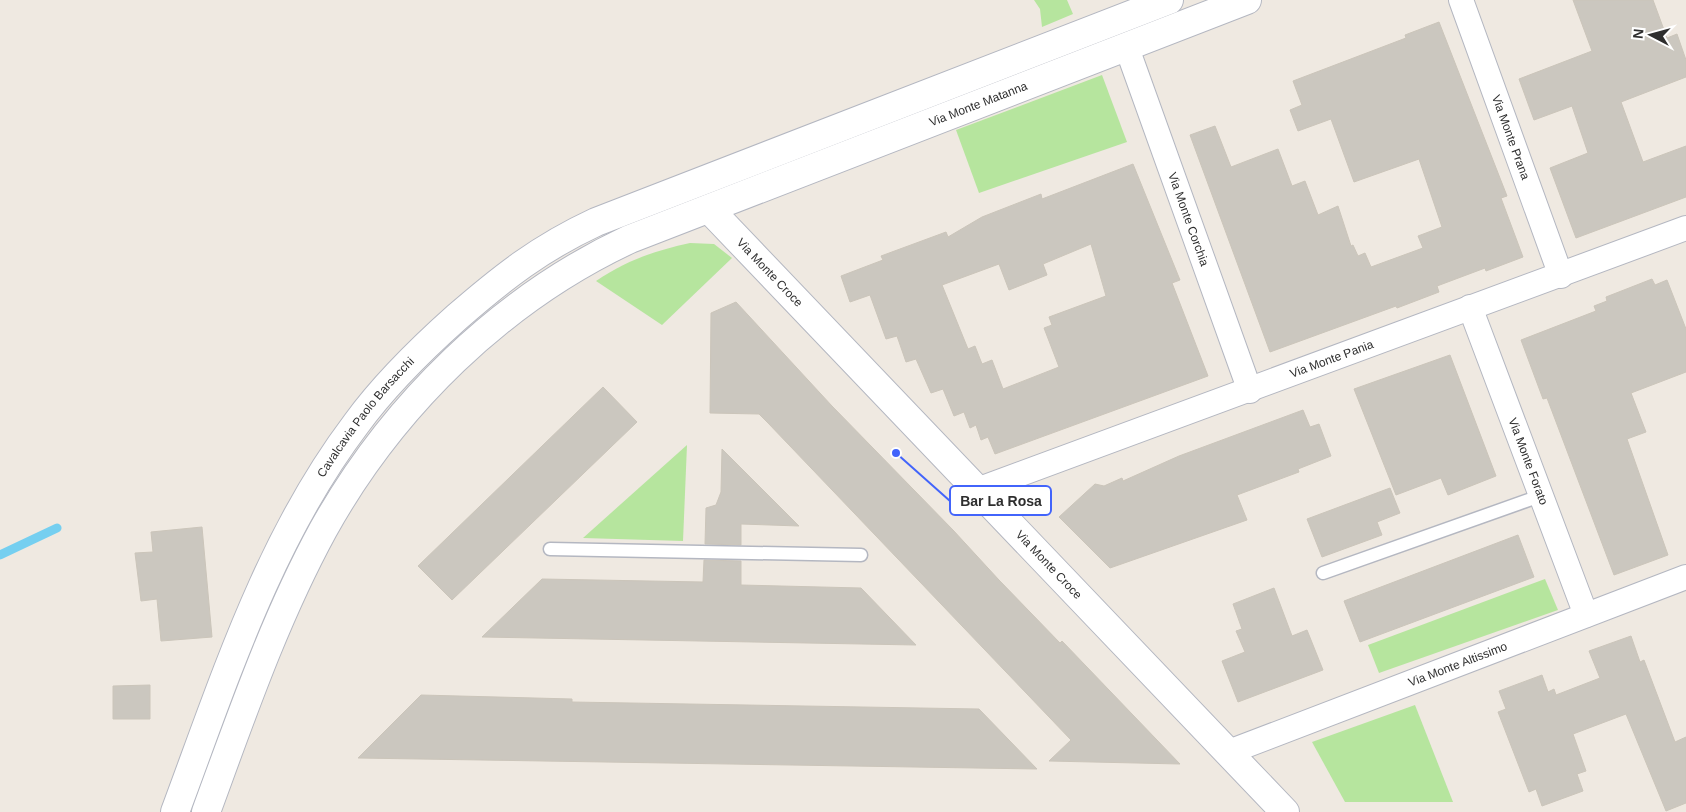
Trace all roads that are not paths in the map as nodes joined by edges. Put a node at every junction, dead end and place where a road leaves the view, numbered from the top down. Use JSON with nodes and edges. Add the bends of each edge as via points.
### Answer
{"nodes":[{"id":1,"x":1169,"y":0,"type":"edge"},
{"id":2,"x":1248,"y":0,"type":"edge"},
{"id":3,"x":1461,"y":0,"type":"edge"},
{"id":4,"x":1127,"y":48,"type":"junction"},
{"id":5,"x":709,"y":210,"type":"junction"},
{"id":6,"x":1686,"y":228,"type":"edge"},
{"id":7,"x":1561,"y":276,"type":"junction"},
{"id":8,"x":1470,"y":307,"type":"junction"},
{"id":9,"x":1250,"y":391,"type":"junction"},
{"id":10,"x":977,"y":490,"type":"junction"},
{"id":11,"x":1540,"y":496,"type":"junction"},
{"id":12,"x":550,"y":548,"type":"dead end"},
{"id":13,"x":861,"y":555,"type":"dead end"},
{"id":14,"x":1323,"y":573,"type":"dead end"},
{"id":15,"x":1686,"y":577,"type":"edge"},
{"id":16,"x":1586,"y":615,"type":"junction"},
{"id":17,"x":1229,"y":752,"type":"junction"},
{"id":18,"x":175,"y":812,"type":"edge"},
{"id":19,"x":206,"y":812,"type":"edge"},
{"id":20,"x":1285,"y":812,"type":"edge"}],
"edges":[{"from":1,"to":18,"type":"street","name":"Cavalcavia Paolo Barsacchi","via":[[596,222],[546,248],[500,280],[434,338],[378,396],[321,475],[280,546],[241,635]]},
{"from":2,"to":4,"type":"street","name":"Via Monte Matanna"},
{"from":3,"to":7,"type":"street","name":"Via Monte Prana"},
{"from":4,"to":5,"type":"street","name":"Via Monte Matanna"},
{"from":4,"to":9,"type":"street","name":"Via Monte Corchia"},
{"from":5,"to":10,"type":"street","name":"Via Monte Croce"},
{"from":5,"to":19,"type":"street","via":[[630,239],[578,266],[499,321],[450,365],[378,448],[340,504],[307,562],[264,654]]},
{"from":6,"to":7,"type":"street","name":"Via Monte Pania"},
{"from":7,"to":8,"type":"street","name":"Via Monte Pania"},
{"from":8,"to":9,"type":"street","name":"Via Monte Pania"},
{"from":8,"to":11,"type":"street","name":"Via Monte Forato"},
{"from":9,"to":10,"type":"street","name":"Via Monte Pania"},
{"from":10,"to":17,"type":"street","name":"Via Monte Croce"},
{"from":11,"to":14,"type":"lane"},
{"from":11,"to":16,"type":"street","name":"Via Monte Forato"},
{"from":12,"to":13,"type":"lane"},
{"from":15,"to":16,"type":"street","name":"Via Monte Altissimo"},
{"from":16,"to":17,"type":"street","name":"Via Monte Altissimo"},
{"from":17,"to":20,"type":"street","name":"Via Monte Croce"}]}
